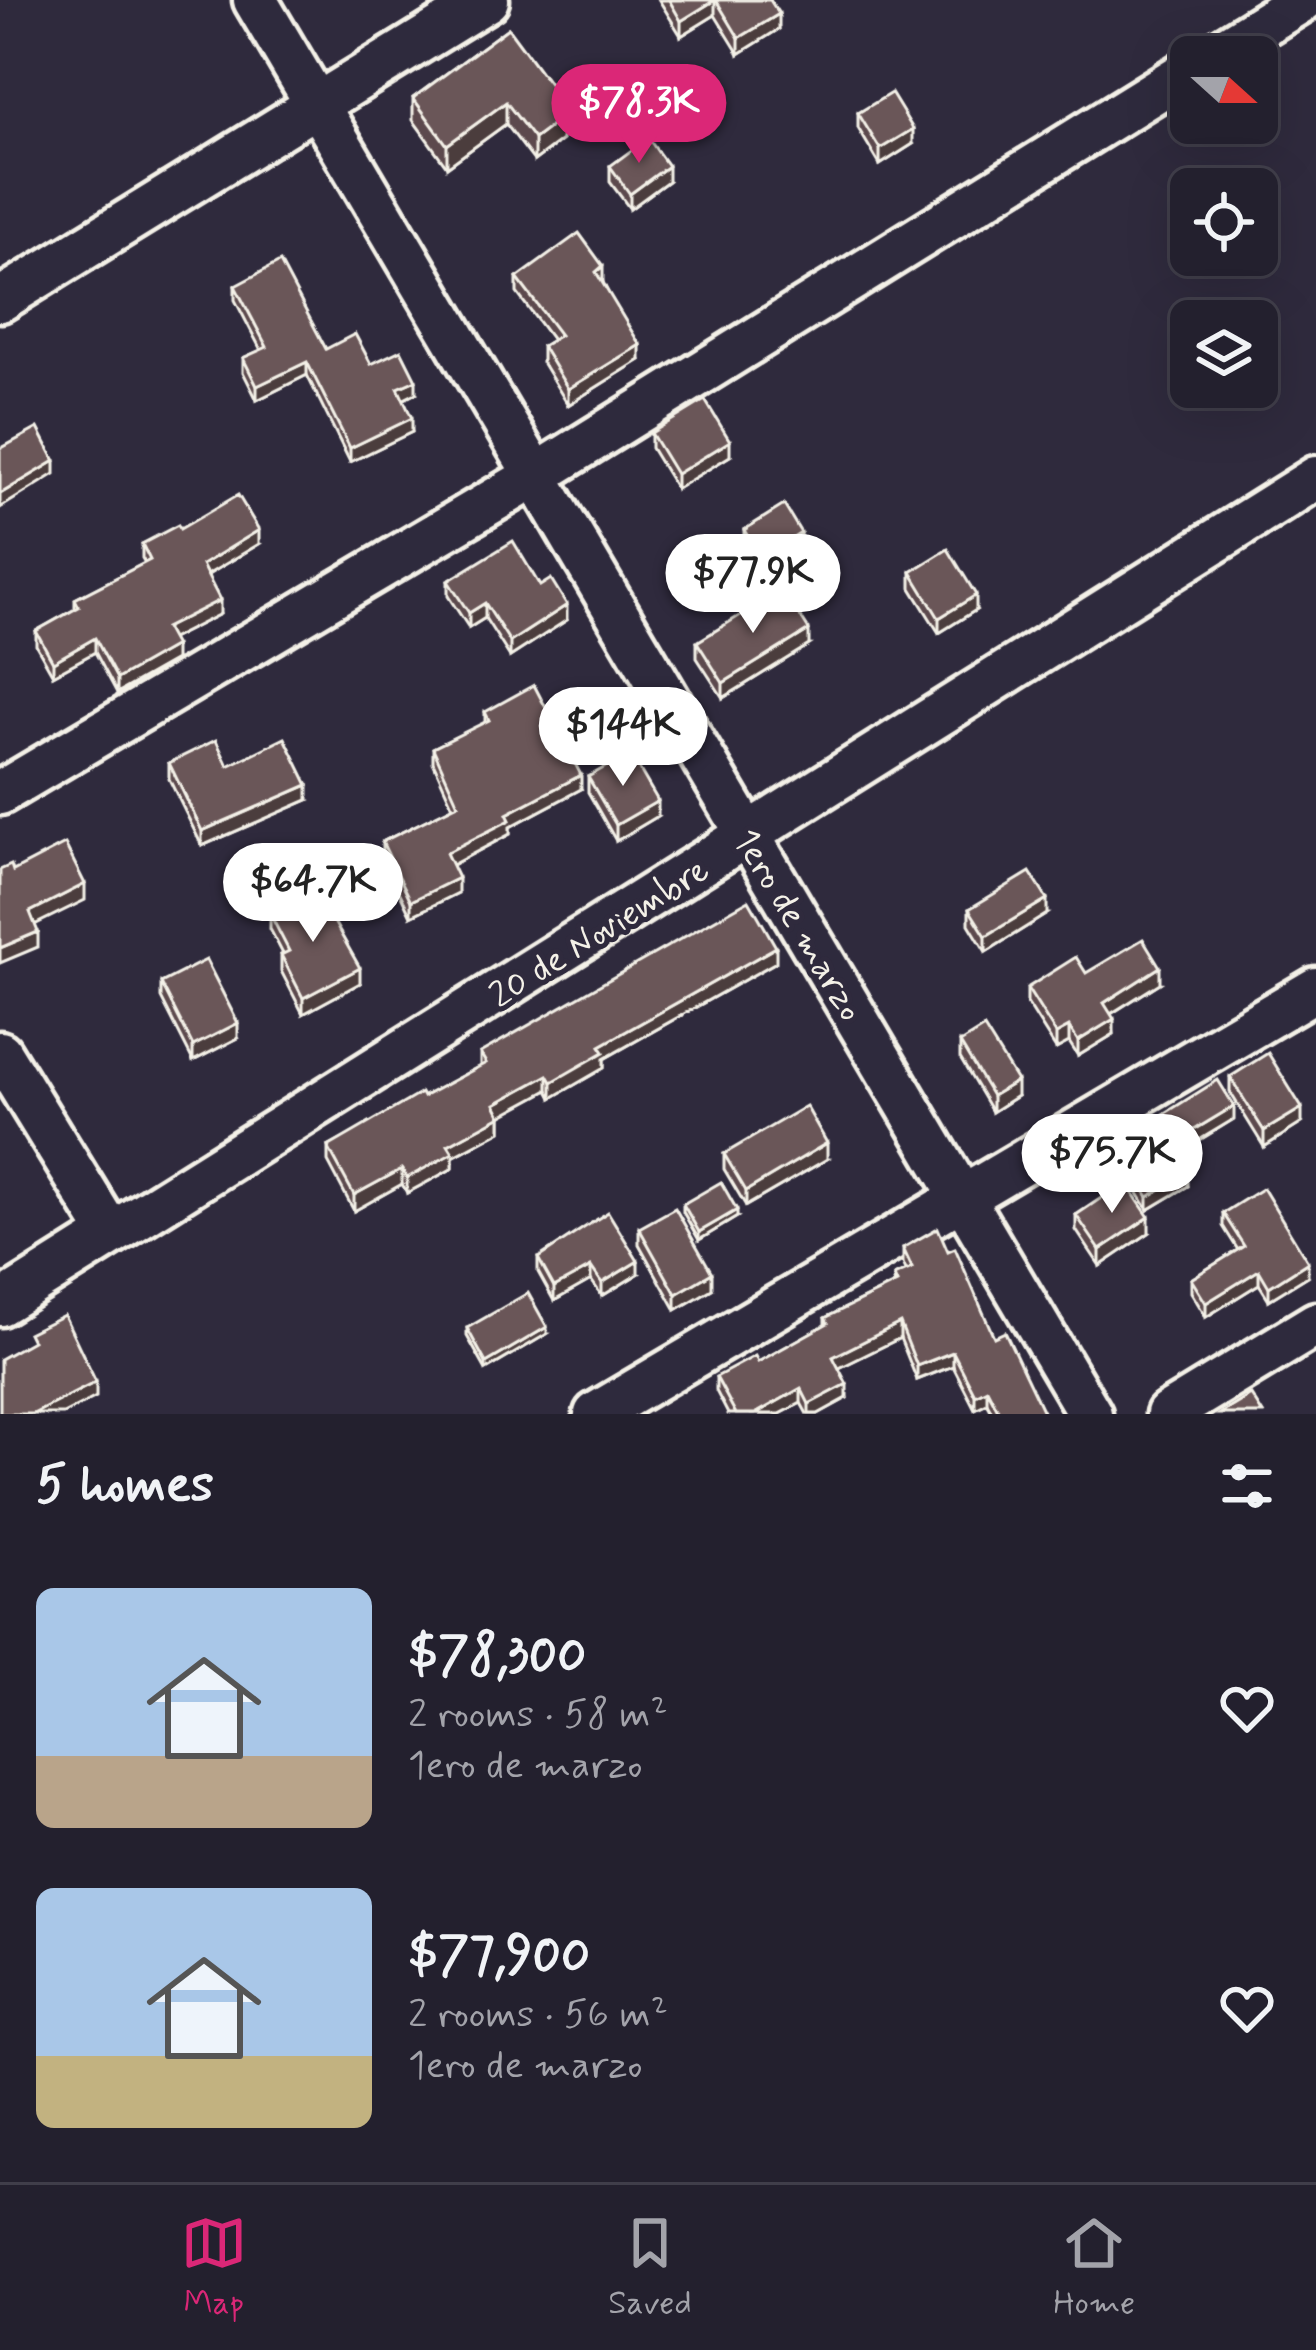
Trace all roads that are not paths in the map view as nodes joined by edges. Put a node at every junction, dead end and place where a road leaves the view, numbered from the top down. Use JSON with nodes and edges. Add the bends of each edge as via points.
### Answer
{"nodes":[{"id":1,"x":255,"y":0,"type":"edge"},
{"id":2,"x":487,"y":0,"type":"edge"},
{"id":3,"x":1303,"y":0,"type":"edge"},
{"id":4,"x":1245,"y":36,"type":"edge"},
{"id":5,"x":1170,"y":83,"type":"edge"},
{"id":6,"x":314,"y":104,"type":"junction"},
{"id":7,"x":0,"y":300,"type":"edge"},
{"id":8,"x":535,"y":476,"type":"junction"},
{"id":9,"x":1316,"y":478,"type":"edge"},
{"id":10,"x":0,"y":793,"type":"edge"},
{"id":11,"x":749,"y":837,"type":"junction"},
{"id":12,"x":1316,"y":989,"type":"edge"},
{"id":13,"x":0,"y":1053,"type":"edge"},
{"id":14,"x":962,"y":1198,"type":"junction"},
{"id":15,"x":111,"y":1234,"type":"junction"},
{"id":16,"x":0,"y":1304,"type":"edge"},
{"id":17,"x":1316,"y":1324,"type":"edge"},
{"id":18,"x":596,"y":1414,"type":"edge"},
{"id":19,"x":1090,"y":1414,"type":"edge"},
{"id":20,"x":1168,"y":1414,"type":"edge"}],
"edges":[{"from":1,"to":6,"type":"street","name":"1ero de marzo"},
{"from":2,"to":6,"type":"street"},
{"from":3,"to":4,"type":"street"},
{"from":5,"to":8,"type":"street"},
{"from":6,"to":7,"type":"street"},
{"from":6,"to":8,"type":"street","name":"1ero de marzo"},
{"from":8,"to":10,"type":"street"},
{"from":8,"to":11,"type":"street","name":"1ero de marzo"},
{"from":9,"to":11,"type":"street","name":"20 de Noviembre"},
{"from":11,"to":14,"type":"street","name":"1ero de marzo"},
{"from":11,"to":15,"type":"street","name":"20 de Noviembre"},
{"from":12,"to":14,"type":"street"},
{"from":13,"to":15,"type":"street"},
{"from":14,"to":18,"type":"street"},
{"from":14,"to":19,"type":"street","name":"1ero de marzo"},
{"from":15,"to":16,"type":"street","name":"20 de Noviembre"},
{"from":17,"to":20,"type":"street"}]}
